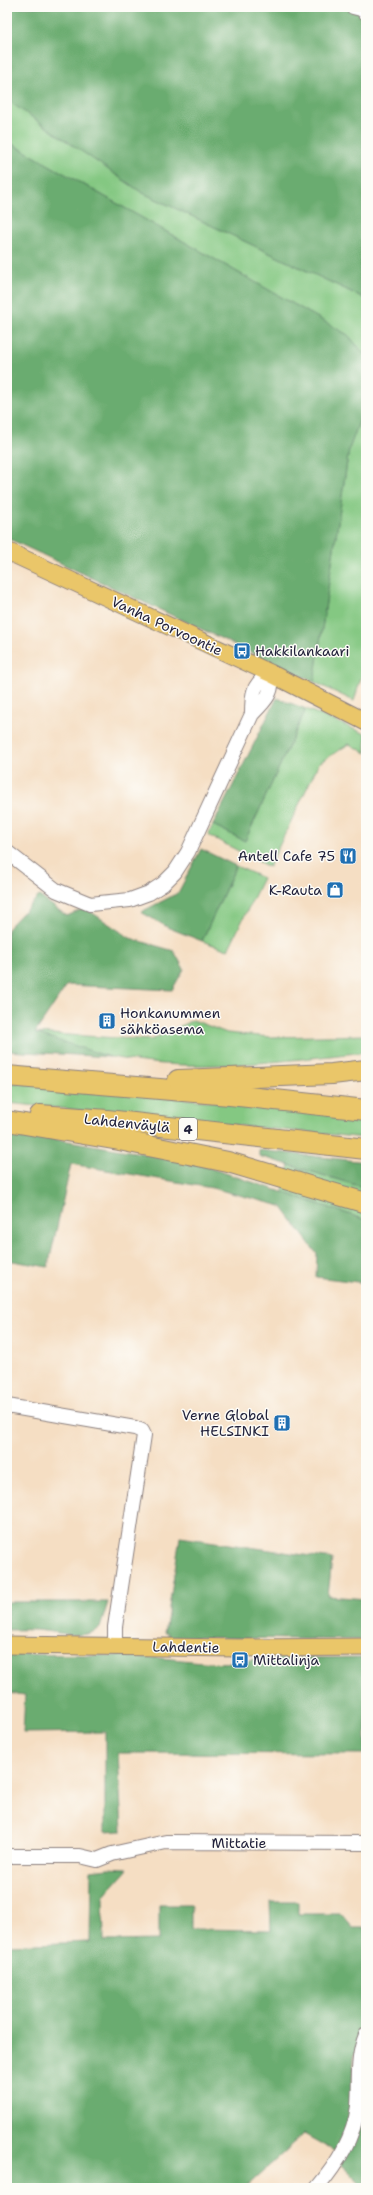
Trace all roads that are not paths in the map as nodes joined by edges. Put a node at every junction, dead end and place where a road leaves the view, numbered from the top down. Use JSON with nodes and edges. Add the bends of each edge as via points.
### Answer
{"nodes":[{"id":1,"x":353,"y":7,"type":"edge"},
{"id":2,"x":366,"y":13,"type":"edge"},
{"id":3,"x":7,"y":551,"type":"edge"},
{"id":4,"x":270,"y":673,"type":"junction"},
{"id":5,"x":348,"y":711,"type":"junction"},
{"id":6,"x":366,"y":715,"type":"edge"},
{"id":7,"x":366,"y":722,"type":"edge"},
{"id":8,"x":7,"y":852,"type":"edge"},
{"id":9,"x":366,"y":1070,"type":"edge"},
{"id":10,"x":7,"y":1076,"type":"edge"},
{"id":11,"x":109,"y":1084,"type":"junction"},
{"id":12,"x":366,"y":1110,"type":"edge"},
{"id":13,"x":7,"y":1112,"type":"edge"},
{"id":14,"x":7,"y":1121,"type":"edge"},
{"id":15,"x":366,"y":1148,"type":"edge"},
{"id":16,"x":366,"y":1203,"type":"edge"},
{"id":17,"x":7,"y":1406,"type":"edge"},
{"id":18,"x":7,"y":1645,"type":"edge"},
{"id":19,"x":366,"y":1646,"type":"edge"},
{"id":20,"x":114,"y":1647,"type":"junction"},
{"id":21,"x":366,"y":1843,"type":"edge"},
{"id":22,"x":7,"y":1856,"type":"edge"},
{"id":23,"x":366,"y":2035,"type":"edge"},
{"id":24,"x":317,"y":2188,"type":"edge"}],
"edges":[{"from":1,"to":2,"type":"street"},
{"from":3,"to":4,"type":"main road","name":"Vanha Porvoontie"},
{"from":4,"to":5,"type":"main road","name":"Vanha Porvoontie"},
{"from":4,"to":8,"type":"street","via":[[273,684],[271,691],[264,703],[252,714],[188,852],[163,884],[130,900],[90,904],[56,890]]},
{"from":5,"to":6,"type":"main road","name":"Vanha Porvoontie"},
{"from":5,"to":7,"type":"main road","name":"Vanha Porvoontie"},
{"from":9,"to":11,"type":"highway","via":[[332,1074]]},
{"from":10,"to":11,"type":"highway"},
{"from":11,"to":12,"type":"highway"},
{"from":13,"to":15,"type":"highway","name":"Lahdenväylä","number":"4","via":[[107,1120]]},
{"from":14,"to":16,"type":"highway","via":[[228,1162]]},
{"from":17,"to":20,"type":"street","via":[[136,1428],[144,1435]]},
{"from":18,"to":20,"type":"main road","name":"Lahdentie"},
{"from":19,"to":20,"type":"main road","name":"Lahdentie"},
{"from":21,"to":22,"type":"street","name":"Mittatie","via":[[166,1842],[112,1854],[97,1860],[80,1856]]},
{"from":23,"to":24,"type":"street","via":[[360,2058],[355,2121],[342,2155]]}]}
